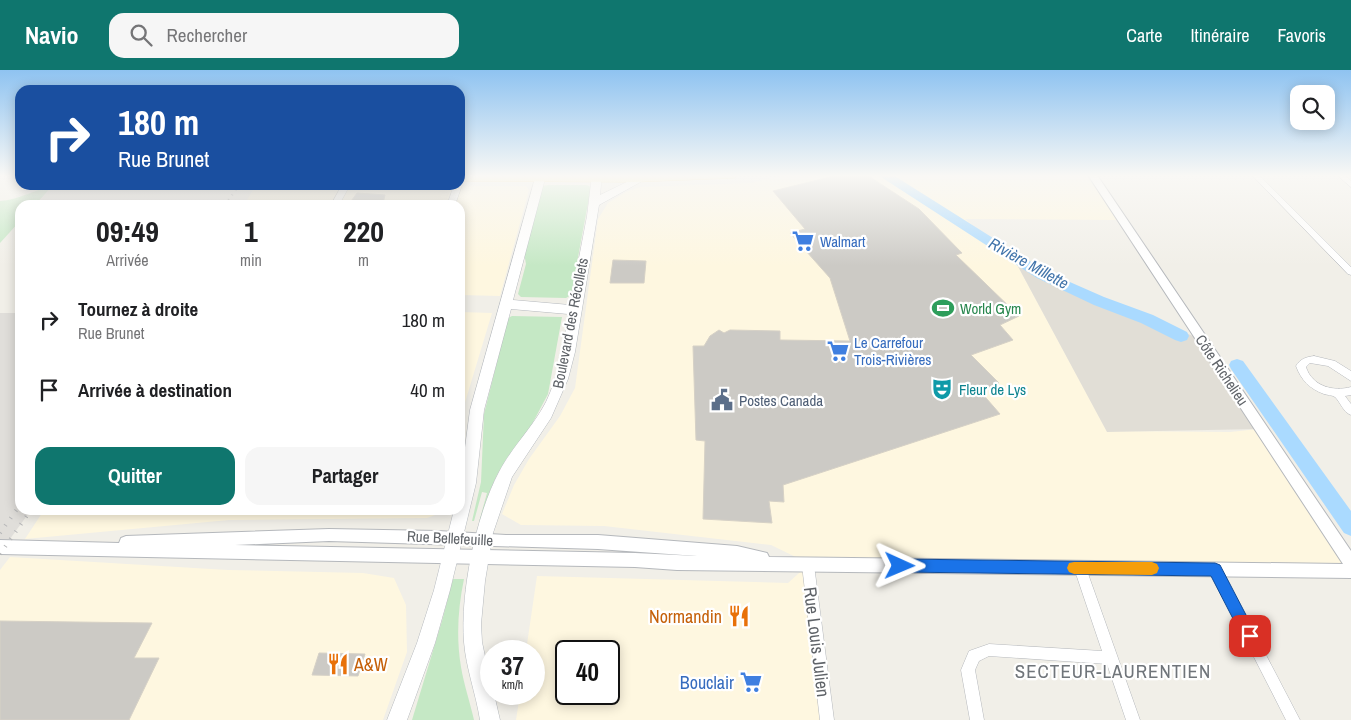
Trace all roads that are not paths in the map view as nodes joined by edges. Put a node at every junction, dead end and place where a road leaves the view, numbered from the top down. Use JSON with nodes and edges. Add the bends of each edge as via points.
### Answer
{"nodes":[{"id":1,"x":532,"y":205,"type":"edge"},
{"id":2,"x":593,"y":205,"type":"edge"},
{"id":3,"x":1112,"y":205,"type":"edge"},
{"id":4,"x":1285,"y":205,"type":"edge"},
{"id":5,"x":1351,"y":272,"type":"edge"},
{"id":6,"x":506,"y":304,"type":"junction"},
{"id":7,"x":574,"y":310,"type":"junction"},
{"id":8,"x":1351,"y":377,"type":"edge"},
{"id":9,"x":1351,"y":391,"type":"edge"},
{"id":10,"x":1337,"y":393,"type":"junction"},
{"id":11,"x":1351,"y":411,"type":"edge"},
{"id":12,"x":465,"y":494,"type":"edge"},
{"id":13,"x":460,"y":515,"type":"edge"},
{"id":14,"x":455,"y":538,"type":"junction"},
{"id":15,"x":485,"y":540,"type":"junction"},
{"id":16,"x":0,"y":547,"type":"edge"},
{"id":17,"x":102,"y":549,"type":"junction"},
{"id":18,"x":450,"y":557,"type":"junction"},
{"id":19,"x":481,"y":557,"type":"junction"},
{"id":20,"x":801,"y":564,"type":"junction"},
{"id":21,"x":1351,"y":564,"type":"edge"},
{"id":22,"x":1080,"y":568,"type":"junction"},
{"id":23,"x":1215,"y":569,"type":"junction"},
{"id":24,"x":1351,"y":571,"type":"edge"},
{"id":25,"x":1111,"y":658,"type":"junction"},
{"id":26,"x":397,"y":720,"type":"edge"},
{"id":27,"x":490,"y":720,"type":"edge"},
{"id":28,"x":827,"y":720,"type":"edge"},
{"id":29,"x":977,"y":720,"type":"edge"},
{"id":30,"x":1133,"y":720,"type":"edge"},
{"id":31,"x":1293,"y":720,"type":"edge"}],
"edges":[{"from":1,"to":6,"type":"main road"},
{"from":2,"to":7,"type":"main road","name":"Boulevard des Récollets"},
{"from":3,"to":21,"type":"street","name":"Côte Richelieu"},
{"from":4,"to":5,"type":"street"},
{"from":6,"to":7,"type":"main road"},
{"from":6,"to":12,"type":"main road","via":[[477,410]]},
{"from":7,"to":15,"type":"main road","name":"Boulevard des Récollets","via":[[555,396],[504,478],[494,502]]},
{"from":8,"to":10,"type":"street","via":[[1340,367],[1323,360],[1303,362],[1302,371],[1311,383]]},
{"from":9,"to":10,"type":"street"},
{"from":10,"to":11,"type":"street"},
{"from":13,"to":14,"type":"main road"},
{"from":14,"to":15,"type":"street","name":"Rue Bellefeuille"},
{"from":14,"to":17,"type":"street","name":"Rue Bellefeuille","via":[[330,535],[138,542]]},
{"from":14,"to":18,"type":"main road"},
{"from":15,"to":19,"type":"main road","name":"Boulevard des Récollets"},
{"from":15,"to":20,"type":"street","name":"Rue Bellefeuille","via":[[654,546],[737,553]]},
{"from":16,"to":17,"type":"street","name":"Rue Bellefeuille"},
{"from":17,"to":18,"type":"street","name":"Rue Bellefeuille"},
{"from":18,"to":19,"type":"street","name":"Rue Bellefeuille"},
{"from":18,"to":26,"type":"main road","via":[[426,642]]},
{"from":19,"to":20,"type":"street","name":"Rue Bellefeuille"},
{"from":19,"to":27,"type":"main road","name":"Boulevard des Récollets","via":[[473,634]]},
{"from":20,"to":22,"type":"street","name":"Rue Bellefeuille"},
{"from":20,"to":28,"type":"street","name":"Rue Louis Julien"},
{"from":22,"to":23,"type":"street","name":"Rue Bellefeuille"},
{"from":22,"to":25,"type":"street"},
{"from":23,"to":24,"type":"street","name":"Rue Bellefeuille"},
{"from":23,"to":31,"type":"street"},
{"from":25,"to":29,"type":"street","via":[[989,650],[974,656],[968,670]]},
{"from":25,"to":30,"type":"street"}]}
